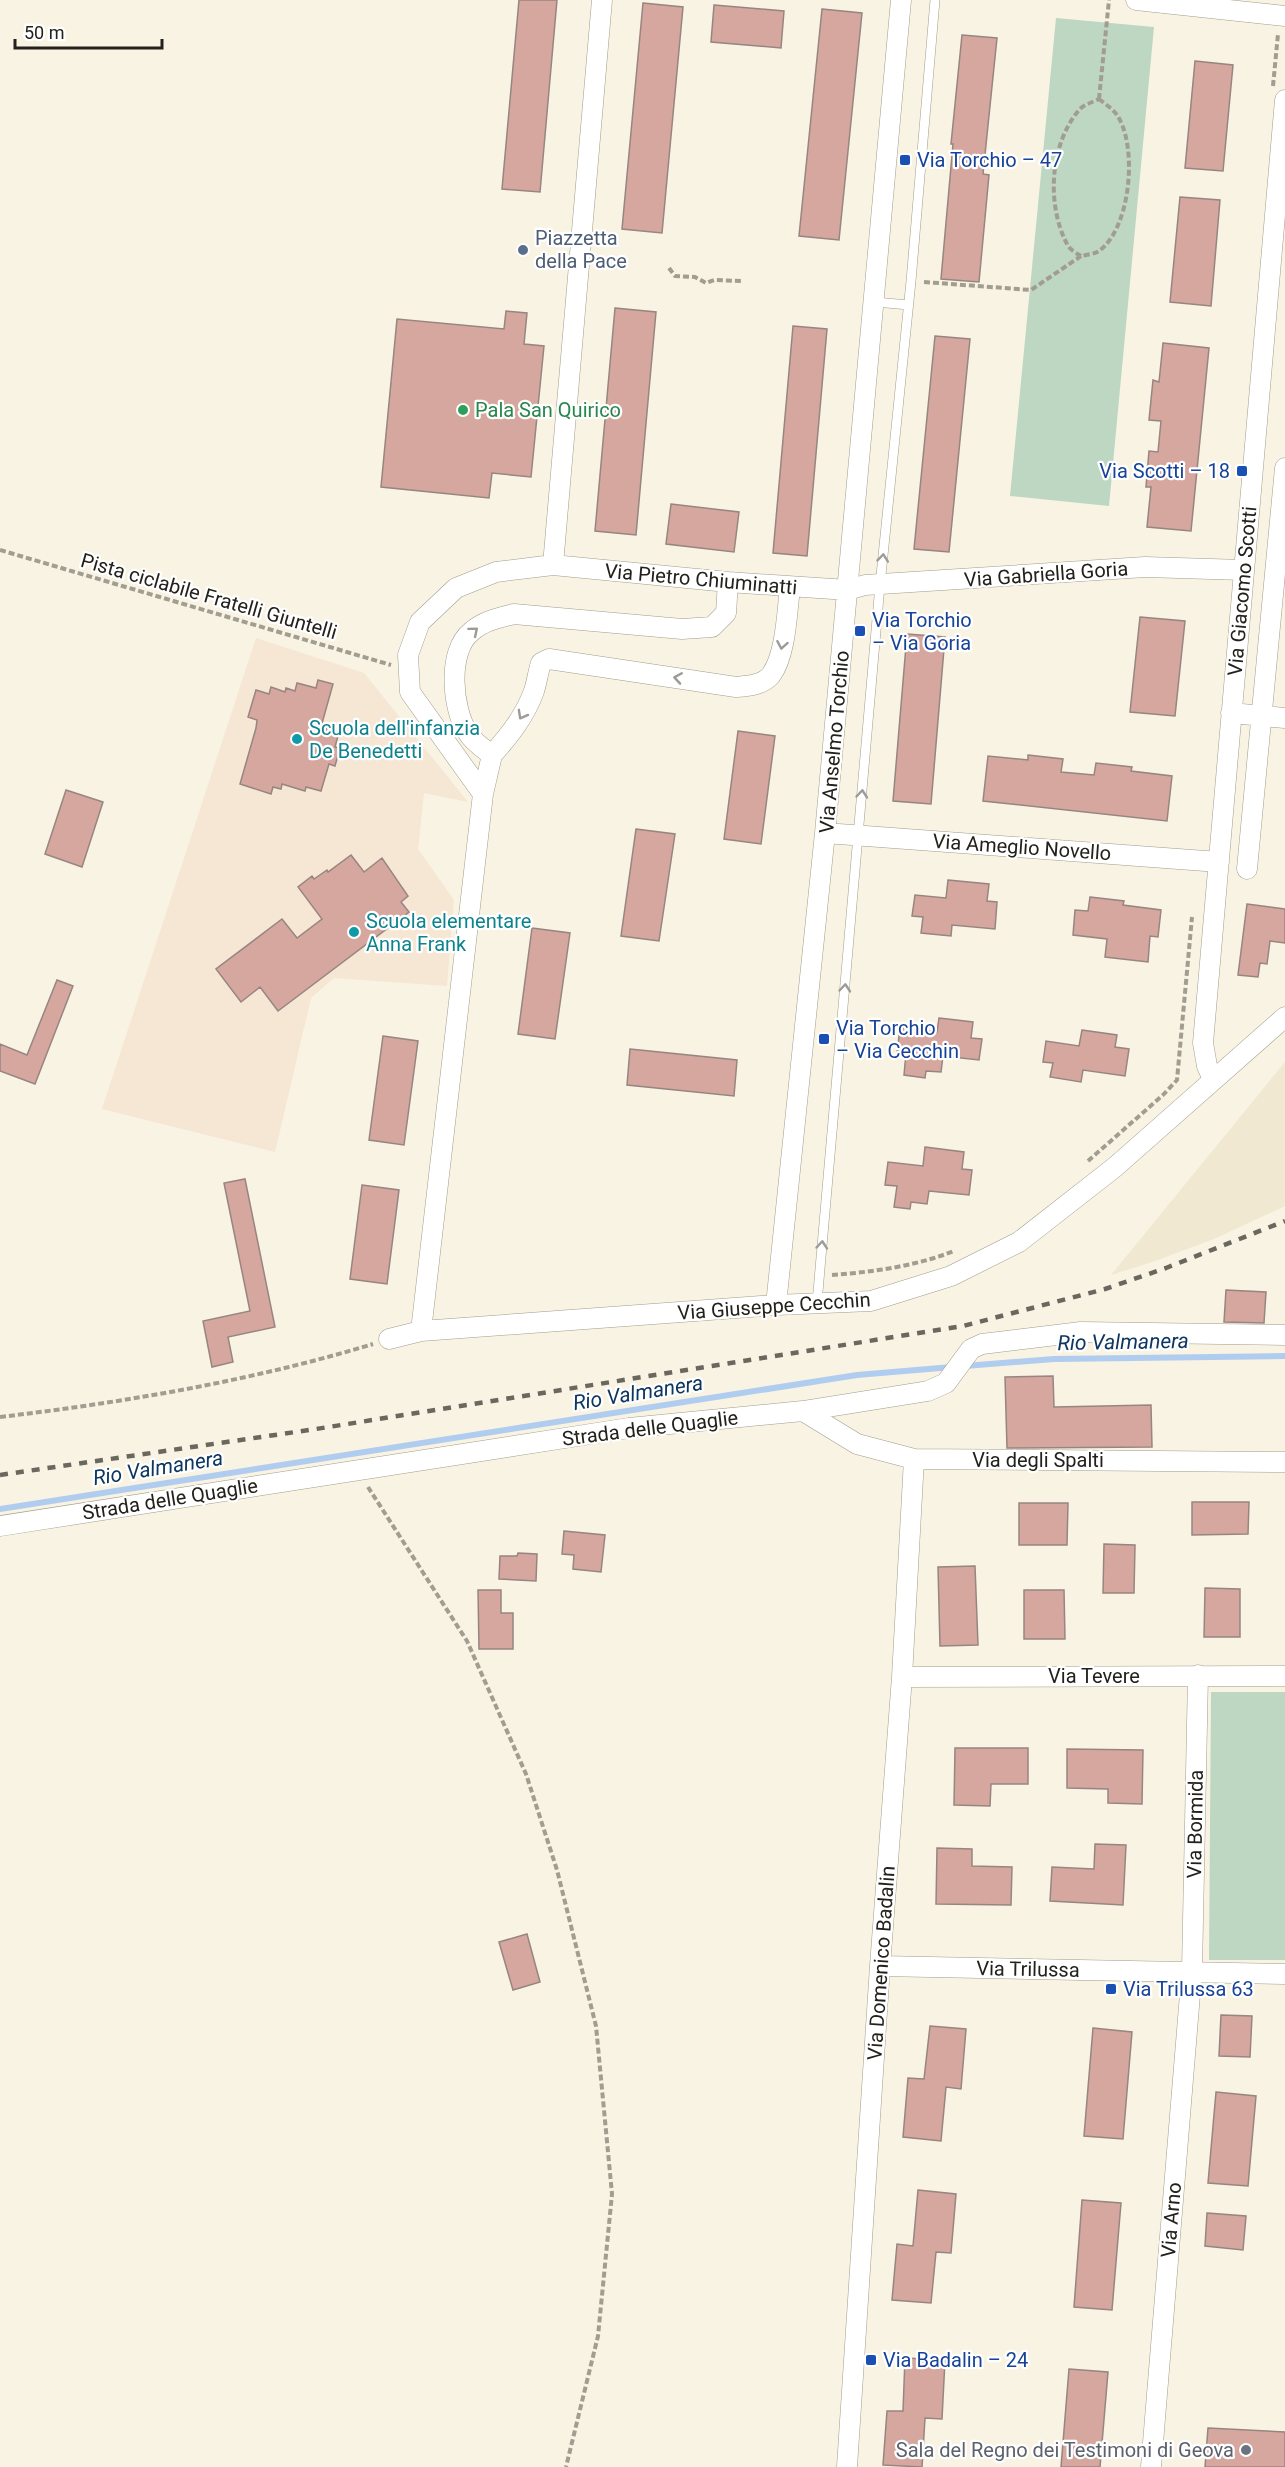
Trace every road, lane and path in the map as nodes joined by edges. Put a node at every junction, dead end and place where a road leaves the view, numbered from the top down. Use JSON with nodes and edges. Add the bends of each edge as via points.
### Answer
{"nodes":[{"id":1,"x":602,"y":0,"type":"edge"},
{"id":2,"x":902,"y":0,"type":"edge"},
{"id":3,"x":935,"y":0,"type":"edge"},
{"id":4,"x":1109,"y":0,"type":"edge"},
{"id":5,"x":1136,"y":0,"type":"edge"},
{"id":6,"x":1282,"y":16,"type":"edge"},
{"id":7,"x":1279,"y":93,"type":"edge"},
{"id":8,"x":1099,"y":99,"type":"junction"},
{"id":9,"x":1081,"y":256,"type":"junction"},
{"id":10,"x":669,"y":268,"type":"dead end"},
{"id":11,"x":742,"y":281,"type":"dead end"},
{"id":12,"x":911,"y":281,"type":"junction"},
{"id":13,"x":875,"y":302,"type":"junction"},
{"id":14,"x":909,"y":305,"type":"junction"},
{"id":15,"x":1285,"y":468,"type":"edge"},
{"id":16,"x":0,"y":550,"type":"edge"},
{"id":17,"x":553,"y":565,"type":"junction"},
{"id":18,"x":1244,"y":570,"type":"junction"},
{"id":19,"x":728,"y":582,"type":"junction"},
{"id":20,"x":880,"y":585,"type":"junction"},
{"id":21,"x":790,"y":587,"type":"junction"},
{"id":22,"x":848,"y":590,"type":"junction"},
{"id":23,"x":409,"y":670,"type":"junction"},
{"id":24,"x":1231,"y":713,"type":"junction"},
{"id":25,"x":1262,"y":716,"type":"junction"},
{"id":26,"x":1285,"y":718,"type":"edge"},
{"id":27,"x":492,"y":755,"type":"junction"},
{"id":28,"x":483,"y":794,"type":"junction"},
{"id":29,"x":825,"y":833,"type":"junction"},
{"id":30,"x":858,"y":835,"type":"junction"},
{"id":31,"x":1219,"y":861,"type":"junction"},
{"id":32,"x":1247,"y":869,"type":"dead end"},
{"id":33,"x":1193,"y":906,"type":"dead end"},
{"id":34,"x":1285,"y":1017,"type":"edge"},
{"id":35,"x":1213,"y":1079,"type":"junction"},
{"id":36,"x":1082,"y":1166,"type":"dead end"},
{"id":37,"x":957,"y":1250,"type":"dead end"},
{"id":38,"x":820,"y":1276,"type":"junction"},
{"id":39,"x":817,"y":1303,"type":"junction"},
{"id":40,"x":776,"y":1305,"type":"junction"},
{"id":41,"x":421,"y":1331,"type":"junction"},
{"id":42,"x":1285,"y":1335,"type":"edge"},
{"id":43,"x":389,"y":1339,"type":"joint"},
{"id":44,"x":803,"y":1411,"type":"junction"},
{"id":45,"x":0,"y":1417,"type":"edge"},
{"id":46,"x":914,"y":1459,"type":"junction"},
{"id":47,"x":1285,"y":1462,"type":"edge"},
{"id":48,"x":356,"y":1469,"type":"junction"},
{"id":49,"x":0,"y":1526,"type":"edge"},
{"id":50,"x":1198,"y":1676,"type":"junction"},
{"id":51,"x":1285,"y":1676,"type":"edge"},
{"id":52,"x":902,"y":1677,"type":"junction"},
{"id":53,"x":880,"y":1966,"type":"junction"},
{"id":54,"x":1191,"y":1973,"type":"junction"},
{"id":55,"x":1285,"y":1974,"type":"edge"},
{"id":56,"x":566,"y":2467,"type":"edge"},
{"id":57,"x":847,"y":2467,"type":"edge"},
{"id":58,"x":1151,"y":2467,"type":"edge"}],
"edges":[{"from":1,"to":17,"type":"street"},
{"from":2,"to":13,"type":"street","name":"Via Anselmo Torchio"},
{"from":3,"to":12,"type":"lane"},
{"from":4,"to":8,"type":"path"},
{"from":5,"to":6,"type":"street"},
{"from":6,"to":7,"type":"path"},
{"from":7,"to":18,"type":"street","name":"Via Giacomo Scotti"},
{"from":8,"to":9,"type":"path","via":[[1080,108],[1062,136],[1053,170],[1056,211],[1067,246]]},
{"from":8,"to":9,"type":"path","via":[[1117,115],[1125,136],[1130,163],[1126,199],[1115,231],[1098,251]]},
{"from":9,"to":12,"type":"path","via":[[1031,290]]},
{"from":10,"to":11,"type":"path","via":[[675,276],[695,277],[705,283]]},
{"from":12,"to":14,"type":"lane"},
{"from":13,"to":14,"type":"lane"},
{"from":13,"to":22,"type":"street","name":"Via Anselmo Torchio"},
{"from":20,"to":14,"type":"lane","one_way":true},
{"from":15,"to":25,"type":"street"},
{"from":16,"to":23,"type":"path","name":"Pista ciclabile Fratelli Giuntelli"},
{"from":17,"to":19,"type":"street","name":"Via Pietro Chiuminatti"},
{"from":17,"to":23,"type":"street","name":"Via Pietro Chiuminatti","via":[[496,572],[456,588],[420,622],[408,656]]},
{"from":18,"to":20,"type":"street","name":"Via Gabriella Goria","via":[[1144,567]]},
{"from":18,"to":24,"type":"street","name":"Via Giacomo Scotti"},
{"from":19,"to":21,"type":"street","name":"Via Pietro Chiuminatti"},
{"from":27,"to":19,"type":"street","one_way":true,"via":[[468,735],[457,712],[453,686],[458,655],[469,633],[488,621],[514,614],[682,629],[712,627],[726,613]]},
{"from":20,"to":22,"type":"street","name":"Via Gabriella Goria"},
{"from":30,"to":20,"type":"lane","one_way":true},
{"from":21,"to":22,"type":"street","name":"Via Pietro Chiuminatti"},
{"from":21,"to":27,"type":"street","one_way":true,"via":[[780,654],[770,676],[756,685],[736,687],[549,659],[541,663],[523,715]]},
{"from":22,"to":29,"type":"street","name":"Via Anselmo Torchio"},
{"from":23,"to":28,"type":"street","name":"Via Pietro Chiuminatti","via":[[410,692]]},
{"from":24,"to":25,"type":"street"},
{"from":24,"to":31,"type":"street","name":"Via Giacomo Scotti"},
{"from":25,"to":26,"type":"street"},
{"from":25,"to":32,"type":"street"},
{"from":27,"to":28,"type":"street"},
{"from":28,"to":41,"type":"street"},
{"from":29,"to":30,"type":"street","name":"Via Ameglio Novello"},
{"from":29,"to":40,"type":"street","name":"Via Anselmo Torchio"},
{"from":30,"to":31,"type":"street","name":"Via Ameglio Novello"},
{"from":38,"to":30,"type":"lane","one_way":true},
{"from":31,"to":35,"type":"street","name":"Via Giacomo Scotti","via":[[1203,1043]]},
{"from":33,"to":36,"type":"path","via":[[1177,1080]]},
{"from":34,"to":35,"type":"street","name":"Via Giuseppe Cecchin"},
{"from":35,"to":39,"type":"street","name":"Via Giuseppe Cecchin","via":[[1115,1167],[1020,1242],[951,1276],[871,1301]]},
{"from":37,"to":38,"type":"path","via":[[865,1273]]},
{"from":38,"to":39,"type":"lane"},
{"from":39,"to":40,"type":"street","name":"Via Giuseppe Cecchin"},
{"from":40,"to":41,"type":"street","name":"Via Giuseppe Cecchin"},
{"from":41,"to":43,"type":"street","name":"Via Giuseppe Cecchin"},
{"from":42,"to":44,"type":"street","name":"Strada delle Quaglie","via":[[1081,1332],[982,1344],[971,1349],[946,1383],[928,1391]]},
{"from":43,"to":45,"type":"path","via":[[306,1364],[100,1405]]},
{"from":44,"to":46,"type":"street","name":"Via degli Spalti","via":[[857,1444]]},
{"from":44,"to":48,"type":"street","name":"Strada delle Quaglie","via":[[629,1428]]},
{"from":46,"to":47,"type":"street","name":"Via degli Spalti"},
{"from":46,"to":52,"type":"street","name":"Via Domenico Badalin"},
{"from":48,"to":49,"type":"street","name":"Strada delle Quaglie"},
{"from":48,"to":56,"type":"path","via":[[467,1641],[526,1774],[557,1870],[596,2026],[612,2194],[598,2336]]},
{"from":50,"to":51,"type":"street","name":"Via Tevere"},
{"from":50,"to":52,"type":"street","name":"Via Tevere"},
{"from":50,"to":54,"type":"street","name":"Via Bormida"},
{"from":52,"to":53,"type":"street","name":"Via Domenico Badalin"},
{"from":53,"to":54,"type":"street","name":"Via Trilussa"},
{"from":53,"to":57,"type":"street","name":"Via Domenico Badalin"},
{"from":54,"to":55,"type":"street","name":"Via Trilussa"},
{"from":54,"to":58,"type":"street","name":"Via Arno"}]}
